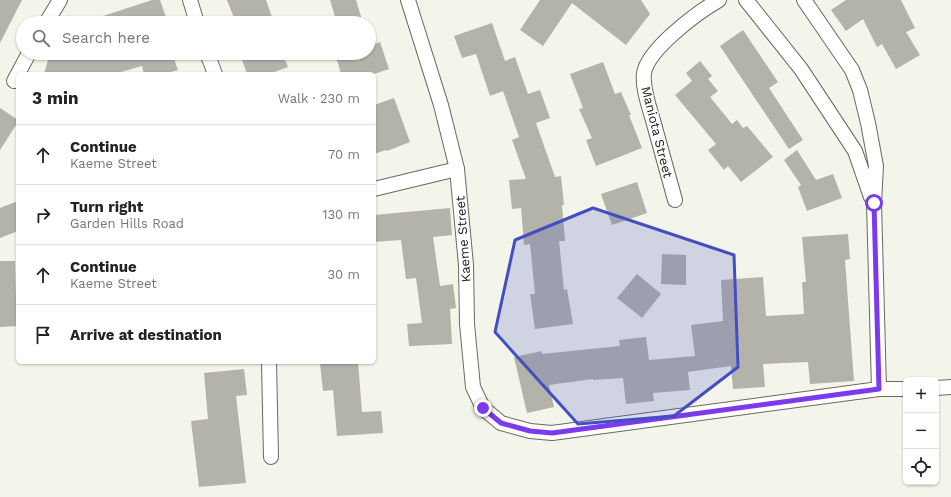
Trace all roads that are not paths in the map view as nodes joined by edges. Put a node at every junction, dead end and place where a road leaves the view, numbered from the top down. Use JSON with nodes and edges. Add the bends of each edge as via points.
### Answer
{"nodes":[{"id":1,"x":60,"y":0,"type":"edge"},
{"id":2,"x":190,"y":0,"type":"edge"},
{"id":3,"x":408,"y":0,"type":"edge"},
{"id":4,"x":719,"y":0,"type":"edge"},
{"id":5,"x":746,"y":0,"type":"edge"},
{"id":6,"x":804,"y":0,"type":"edge"},
{"id":7,"x":50,"y":16,"type":"edge"},
{"id":8,"x":195,"y":16,"type":"edge"},
{"id":9,"x":25,"y":60,"type":"edge"},
{"id":10,"x":210,"y":60,"type":"edge"},
{"id":11,"x":19,"y":72,"type":"edge"},
{"id":12,"x":213,"y":72,"type":"edge"},
{"id":13,"x":16,"y":77,"type":"edge"},
{"id":14,"x":14,"y":81,"type":"dead end"},
{"id":15,"x":457,"y":169,"type":"junction"},
{"id":16,"x":376,"y":189,"type":"edge"},
{"id":17,"x":675,"y":200,"type":"dead end"},
{"id":18,"x":874,"y":203,"type":"junction"},
{"id":19,"x":269,"y":364,"type":"edge"},
{"id":20,"x":939,"y":388,"type":"edge"},
{"id":21,"x":951,"y":388,"type":"edge"},
{"id":22,"x":879,"y":389,"type":"junction"},
{"id":23,"x":903,"y":389,"type":"edge"},
{"id":24,"x":271,"y":457,"type":"dead end"}],
"edges":[{"from":1,"to":7,"type":"street"},
{"from":2,"to":8,"type":"street"},
{"from":3,"to":15,"type":"street","name":"Kaeme Street","via":[[441,105]]},
{"from":4,"to":17,"type":"street","name":"Maniota Street","via":[[704,8],[670,36],[651,58],[644,73],[645,92]]},
{"from":5,"to":18,"type":"street","via":[[801,69],[855,151]]},
{"from":6,"to":18,"type":"street","via":[[852,70],[860,90],[876,166]]},
{"from":9,"to":11,"type":"street"},
{"from":10,"to":12,"type":"street"},
{"from":13,"to":14,"type":"street"},
{"from":15,"to":16,"type":"street"},
{"from":15,"to":22,"type":"street","name":"Kaeme Street","via":[[466,265],[467,324],[474,387],[483,408],[501,423],[530,431],[552,433]]},
{"from":18,"to":22,"type":"street"},
{"from":19,"to":24,"type":"street"},
{"from":20,"to":21,"type":"street"},
{"from":22,"to":23,"type":"street","name":"Kaeme Street"}]}
